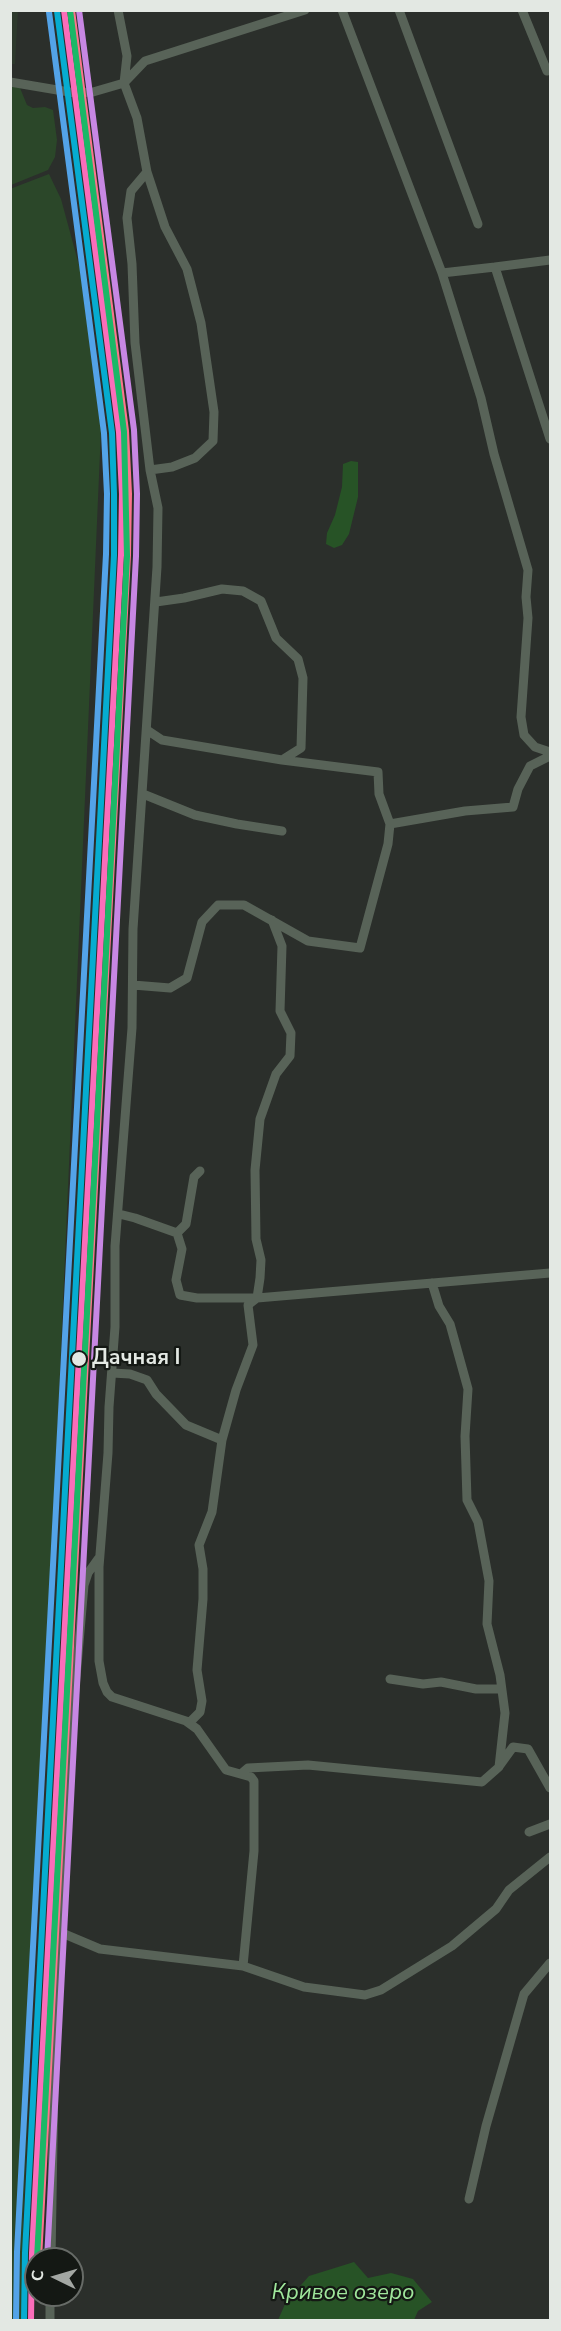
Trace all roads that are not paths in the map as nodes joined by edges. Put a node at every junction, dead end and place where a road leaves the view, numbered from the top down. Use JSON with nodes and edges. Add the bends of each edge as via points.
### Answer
{"nodes":[{"id":1,"x":118,"y":10,"type":"edge"},
{"id":2,"x":305,"y":10,"type":"edge"},
{"id":3,"x":342,"y":10,"type":"edge"},
{"id":4,"x":399,"y":10,"type":"edge"},
{"id":5,"x":522,"y":10,"type":"edge"},
{"id":6,"x":549,"y":70,"type":"edge"},
{"id":7,"x":10,"y":82,"type":"edge"},
{"id":8,"x":550,"y":82,"type":"edge"},
{"id":9,"x":124,"y":83,"type":"junction"},
{"id":10,"x":147,"y":172,"type":"junction"},
{"id":11,"x":478,"y":224,"type":"dead end"},
{"id":12,"x":550,"y":262,"type":"edge"},
{"id":13,"x":495,"y":267,"type":"junction"},
{"id":14,"x":442,"y":273,"type":"junction"},
{"id":15,"x":550,"y":439,"type":"edge"},
{"id":16,"x":150,"y":470,"type":"junction"},
{"id":17,"x":156,"y":602,"type":"junction"},
{"id":18,"x":147,"y":730,"type":"junction"},
{"id":19,"x":550,"y":754,"type":"edge"},
{"id":20,"x":282,"y":760,"type":"junction"},
{"id":21,"x":143,"y":794,"type":"junction"},
{"id":22,"x":390,"y":824,"type":"junction"},
{"id":23,"x":282,"y":831,"type":"dead end"},
{"id":24,"x":272,"y":920,"type":"junction"},
{"id":25,"x":133,"y":985,"type":"junction"},
{"id":26,"x":200,"y":1171,"type":"dead end"},
{"id":27,"x":118,"y":1214,"type":"junction"},
{"id":28,"x":177,"y":1233,"type":"junction"},
{"id":29,"x":550,"y":1273,"type":"edge"},
{"id":30,"x":432,"y":1283,"type":"junction"},
{"id":31,"x":257,"y":1298,"type":"junction"},
{"id":32,"x":112,"y":1373,"type":"junction"},
{"id":33,"x":222,"y":1440,"type":"junction"},
{"id":34,"x":99,"y":1557,"type":"junction"},
{"id":35,"x":390,"y":1679,"type":"dead end"},
{"id":36,"x":501,"y":1689,"type":"junction"},
{"id":37,"x":189,"y":1723,"type":"junction"},
{"id":38,"x":499,"y":1767,"type":"junction"},
{"id":39,"x":241,"y":1774,"type":"junction"},
{"id":40,"x":550,"y":1788,"type":"edge"},
{"id":41,"x":550,"y":1824,"type":"edge"},
{"id":42,"x":530,"y":1832,"type":"dead end"},
{"id":43,"x":550,"y":1857,"type":"edge"},
{"id":44,"x":62,"y":1933,"type":"junction"},
{"id":45,"x":550,"y":1964,"type":"edge"},
{"id":46,"x":243,"y":1966,"type":"junction"},
{"id":47,"x":469,"y":2199,"type":"dead end"},
{"id":48,"x":51,"y":2247,"type":"edge"}],
"edges":[{"from":1,"to":9,"type":"street","via":[[127,56]]},
{"from":2,"to":9,"type":"street","via":[[145,61]]},
{"from":3,"to":14,"type":"street"},
{"from":4,"to":11,"type":"street"},
{"from":5,"to":6,"type":"street"},
{"from":6,"to":8,"type":"street"},
{"from":7,"to":9,"type":"street","via":[[75,93]]},
{"from":9,"to":10,"type":"street","via":[[137,118]]},
{"from":10,"to":16,"type":"street","via":[[131,191],[127,218],[135,343]]},
{"from":10,"to":16,"type":"street","via":[[165,227],[187,269],[201,322],[214,412],[213,441],[195,458]]},
{"from":12,"to":13,"type":"street"},
{"from":13,"to":14,"type":"street"},
{"from":13,"to":15,"type":"street"},
{"from":14,"to":19,"type":"street","via":[[528,570],[521,717],[524,735],[535,747]]},
{"from":16,"to":17,"type":"street","via":[[158,508]]},
{"from":17,"to":18,"type":"street"},
{"from":17,"to":20,"type":"street","via":[[222,590],[243,591],[261,601],[276,638],[298,659],[303,678],[301,748]]},
{"from":18,"to":20,"type":"street","via":[[162,740]]},
{"from":18,"to":21,"type":"street"},
{"from":19,"to":22,"type":"street","via":[[530,766],[513,807]]},
{"from":20,"to":22,"type":"street","via":[[378,772],[379,794]]},
{"from":21,"to":23,"type":"street","via":[[195,815]]},
{"from":21,"to":25,"type":"street"},
{"from":22,"to":24,"type":"street","via":[[360,948],[308,942]]},
{"from":24,"to":25,"type":"street","via":[[244,905],[218,905],[202,922],[187,978],[170,988]]},
{"from":24,"to":31,"type":"street","via":[[282,946],[280,1011],[291,1033],[291,1044],[290,1056],[276,1074],[260,1119],[255,1170],[256,1239],[261,1260]]},
{"from":25,"to":27,"type":"street"},
{"from":26,"to":28,"type":"street","via":[[194,1177],[186,1224]]},
{"from":27,"to":28,"type":"street"},
{"from":27,"to":32,"type":"street"},
{"from":28,"to":31,"type":"street","via":[[182,1249],[176,1280],[180,1295]]},
{"from":29,"to":30,"type":"street"},
{"from":30,"to":31,"type":"street"},
{"from":30,"to":36,"type":"street","via":[[450,1324],[468,1389],[467,1500],[478,1522],[489,1581],[487,1624]]},
{"from":31,"to":33,"type":"street","via":[[248,1305],[253,1345]]},
{"from":32,"to":33,"type":"street","via":[[147,1380],[186,1425]]},
{"from":32,"to":34,"type":"street"},
{"from":33,"to":37,"type":"street","via":[[212,1512],[199,1545],[203,1599],[197,1670],[202,1701],[200,1712]]},
{"from":34,"to":37,"type":"street","via":[[99,1661],[107,1692]]},
{"from":34,"to":44,"type":"street","via":[[88,1573],[81,1605]]},
{"from":35,"to":36,"type":"street"},
{"from":36,"to":38,"type":"street","via":[[505,1713]]},
{"from":37,"to":39,"type":"street","via":[[226,1770]]},
{"from":38,"to":39,"type":"street","via":[[482,1782],[308,1765],[248,1768]]},
{"from":38,"to":40,"type":"street","via":[[513,1747],[528,1749]]},
{"from":39,"to":46,"type":"street","via":[[254,1781],[254,1851]]},
{"from":41,"to":42,"type":"street"},
{"from":43,"to":46,"type":"street","via":[[509,1890],[496,1910],[452,1946],[381,1990],[365,1995],[304,1987]]},
{"from":44,"to":46,"type":"street","via":[[100,1949]]},
{"from":44,"to":48,"type":"street","via":[[56,2019]]},
{"from":45,"to":47,"type":"street","via":[[524,1994]]}]}
